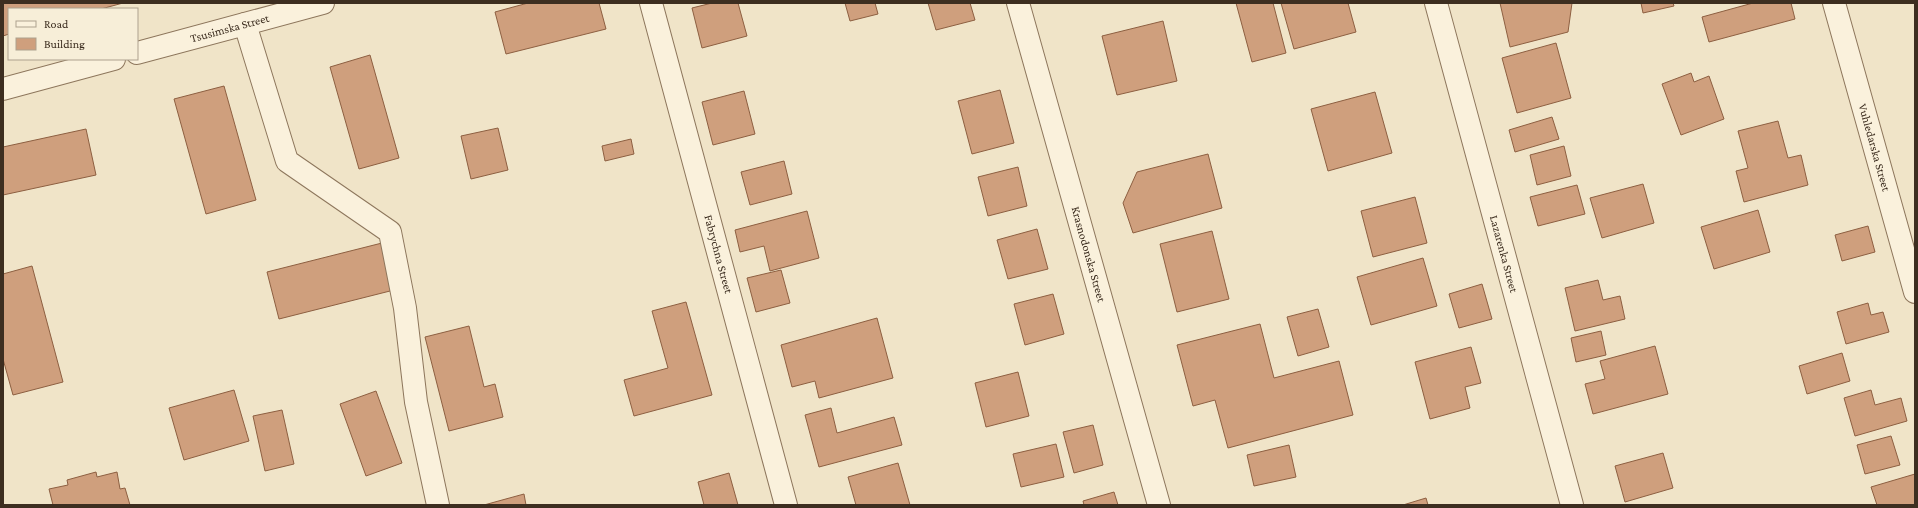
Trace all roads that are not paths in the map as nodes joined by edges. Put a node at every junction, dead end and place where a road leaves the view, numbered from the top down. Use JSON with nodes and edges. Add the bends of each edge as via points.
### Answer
{"nodes":[{"id":1,"x":323,"y":3,"type":"edge"},
{"id":2,"x":651,"y":3,"type":"edge"},
{"id":3,"x":1018,"y":3,"type":"edge"},
{"id":4,"x":1436,"y":3,"type":"edge"},
{"id":5,"x":1834,"y":3,"type":"edge"},
{"id":6,"x":245,"y":24,"type":"junction"},
{"id":7,"x":138,"y":53,"type":"edge"},
{"id":8,"x":110,"y":60,"type":"edge"},
{"id":9,"x":3,"y":89,"type":"edge"},
{"id":10,"x":1915,"y":292,"type":"edge"},
{"id":11,"x":438,"y":505,"type":"edge"},
{"id":12,"x":786,"y":505,"type":"edge"},
{"id":13,"x":1159,"y":505,"type":"edge"},
{"id":14,"x":1572,"y":505,"type":"edge"}],
"edges":[{"from":1,"to":6,"type":"street","name":"Tsusimska Street"},
{"from":2,"to":12,"type":"street","name":"Fabrychna Street"},
{"from":3,"to":13,"type":"street","name":"Krasnodonska Street"},
{"from":4,"to":14,"type":"street","name":"Lazarenka Street"},
{"from":5,"to":10,"type":"street","name":"Vuhledarska Street"},
{"from":6,"to":7,"type":"street","name":"Tsusimska Street"},
{"from":6,"to":11,"type":"street","via":[[287,161],[390,232],[405,308],[416,402]]},
{"from":8,"to":9,"type":"street"}]}
